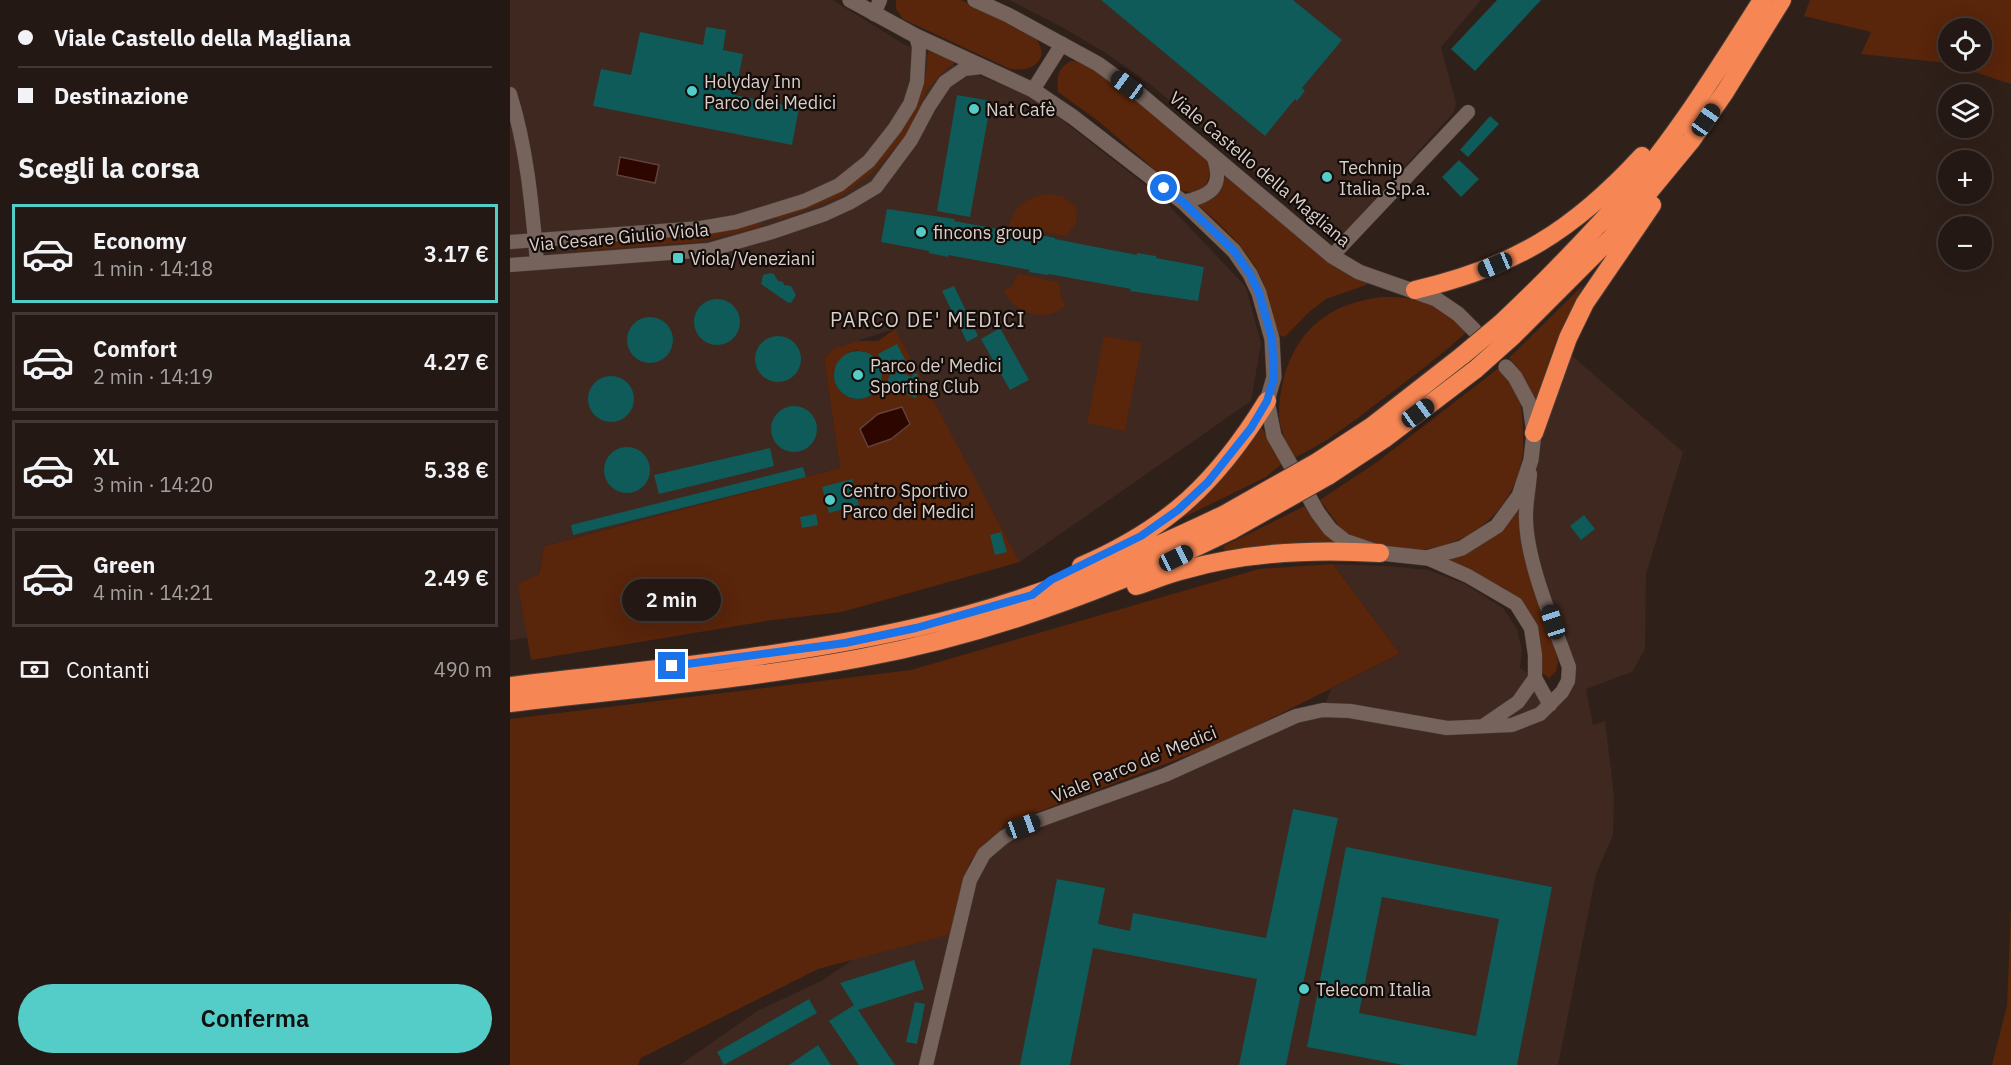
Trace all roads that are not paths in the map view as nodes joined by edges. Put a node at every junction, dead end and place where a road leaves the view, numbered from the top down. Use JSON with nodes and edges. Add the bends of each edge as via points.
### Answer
{"nodes":[{"id":1,"x":850,"y":0,"type":"edge"},
{"id":2,"x":975,"y":0,"type":"edge"},
{"id":3,"x":1762,"y":0,"type":"edge"},
{"id":4,"x":1782,"y":0,"type":"edge"},
{"id":5,"x":878,"y":7,"type":"edge"},
{"id":6,"x":916,"y":36,"type":"junction"},
{"id":7,"x":1062,"y":44,"type":"junction"},
{"id":8,"x":981,"y":67,"type":"junction"},
{"id":9,"x":1033,"y":90,"type":"junction"},
{"id":10,"x":510,"y":94,"type":"edge"},
{"id":11,"x":1468,"y":112,"type":"dead end"},
{"id":12,"x":1680,"y":124,"type":"junction"},
{"id":13,"x":1691,"y":141,"type":"junction"},
{"id":14,"x":1215,"y":158,"type":"junction"},
{"id":15,"x":1183,"y":202,"type":"junction"},
{"id":16,"x":766,"y":213,"type":"junction"},
{"id":17,"x":772,"y":232,"type":"junction"},
{"id":18,"x":535,"y":239,"type":"junction"},
{"id":19,"x":510,"y":242,"type":"edge"},
{"id":20,"x":1332,"y":256,"type":"junction"},
{"id":21,"x":537,"y":262,"type":"junction"},
{"id":22,"x":510,"y":265,"type":"edge"},
{"id":23,"x":1408,"y":289,"type":"junction"},
{"id":24,"x":1474,"y":330,"type":"dead end"},
{"id":25,"x":1506,"y":330,"type":"junction"},
{"id":26,"x":1506,"y":367,"type":"dead end"},
{"id":27,"x":1267,"y":401,"type":"junction"},
{"id":28,"x":1534,"y":433,"type":"junction"},
{"id":29,"x":1531,"y":460,"type":"junction"},
{"id":30,"x":1323,"y":469,"type":"junction"},
{"id":31,"x":1229,"y":522,"type":"junction"},
{"id":32,"x":1380,"y":554,"type":"junction"},
{"id":33,"x":1427,"y":558,"type":"junction"},
{"id":34,"x":1090,"y":594,"type":"junction"},
{"id":35,"x":1032,"y":595,"type":"junction"},
{"id":36,"x":1535,"y":678,"type":"junction"},
{"id":37,"x":510,"y":686,"type":"edge"},
{"id":38,"x":510,"y":703,"type":"edge"},
{"id":39,"x":1550,"y":705,"type":"junction"},
{"id":40,"x":1484,"y":726,"type":"junction"},
{"id":41,"x":926,"y":1065,"type":"edge"}],
"edges":[{"from":1,"to":5,"type":"street"},
{"from":2,"to":7,"type":"street","name":"Viale Castello della Magliana"},
{"from":3,"to":12,"type":"highway"},
{"from":4,"to":13,"type":"highway"},
{"from":5,"to":6,"type":"street"},
{"from":6,"to":8,"type":"street"},
{"from":6,"to":16,"type":"street","name":"Via Cesare Giulio Viola","via":[[916,82],[910,104],[869,161],[839,185]]},
{"from":7,"to":9,"type":"street"},
{"from":7,"to":14,"type":"street","name":"Viale Castello della Magliana","via":[[1142,96]]},
{"from":8,"to":9,"type":"street"},
{"from":8,"to":17,"type":"street","name":"Via Cesare Giulio Viola","via":[[964,69],[945,82],[911,140],[876,187],[849,203]]},
{"from":9,"to":15,"type":"street"},
{"from":10,"to":18,"type":"street","via":[[530,191]]},
{"from":11,"to":20,"type":"street"},
{"from":12,"to":23,"type":"highway","via":[[1657,141],[1580,216],[1550,238],[1479,272]]},
{"from":12,"to":25,"type":"highway","via":[[1623,198],[1530,297]]},
{"from":13,"to":25,"type":"highway","via":[[1611,238]]},
{"from":13,"to":28,"type":"highway","via":[[1680,165],[1585,303],[1568,338]]},
{"from":14,"to":15,"type":"street","via":[[1218,170],[1212,191]]},
{"from":14,"to":20,"type":"street","name":"Viale Castello della Magliana"},
{"from":15,"to":27,"type":"street","via":[[1234,251],[1259,293],[1272,339],[1274,378]]},
{"from":16,"to":17,"type":"street"},
{"from":16,"to":18,"type":"street","name":"Via Cesare Giulio Viola","via":[[701,228]]},
{"from":17,"to":21,"type":"street","name":"Via Cesare Giulio Viola","via":[[709,250]]},
{"from":18,"to":19,"type":"street","name":"Via Cesare Giulio Viola"},
{"from":18,"to":21,"type":"street"},
{"from":20,"to":23,"type":"street","name":"Viale Castello della Magliana","via":[[1359,272]]},
{"from":21,"to":22,"type":"street","name":"Via Cesare Giulio Viola"},
{"from":23,"to":24,"type":"street","name":"Viale Castello della Magliana","via":[[1436,299]]},
{"from":25,"to":30,"type":"highway","bridge":true,"via":[[1463,355]]},
{"from":25,"to":30,"type":"highway","bridge":true,"via":[[1476,369],[1384,439]]},
{"from":26,"to":28,"type":"street","via":[[1530,405]]},
{"from":27,"to":32,"type":"street","via":[[1274,436],[1318,513],[1345,541]]},
{"from":27,"to":35,"type":"highway","via":[[1233,452],[1178,510],[1141,536],[1051,580]]},
{"from":28,"to":29,"type":"street"},
{"from":29,"to":33,"type":"street","via":[[1519,496],[1497,526],[1462,548]]},
{"from":29,"to":39,"type":"street","name":"Viale Parco de' Medici","via":[[1526,517],[1529,546],[1569,667],[1568,681]]},
{"from":30,"to":31,"type":"highway","bridge":true},
{"from":31,"to":34,"type":"highway","via":[[1176,558]]},
{"from":31,"to":35,"type":"highway"},
{"from":32,"to":33,"type":"street"},
{"from":32,"to":34,"type":"highway","via":[[1310,552],[1240,559],[1184,570],[1114,594]]},
{"from":33,"to":36,"type":"street","via":[[1516,603],[1531,628]]},
{"from":34,"to":38,"type":"highway","via":[[932,643],[860,658]]},
{"from":35,"to":37,"type":"highway","via":[[916,628],[845,643]]},
{"from":36,"to":39,"type":"street"},
{"from":36,"to":40,"type":"street","via":[[1518,702]]},
{"from":39,"to":40,"type":"street","name":"Viale Parco de' Medici","via":[[1540,714],[1512,725]]},
{"from":40,"to":41,"type":"street","name":"Viale Parco de' Medici","via":[[1447,728],[1350,711],[1323,710],[1296,716],[1165,775],[1023,826],[1004,837],[984,854],[970,880]]}]}
